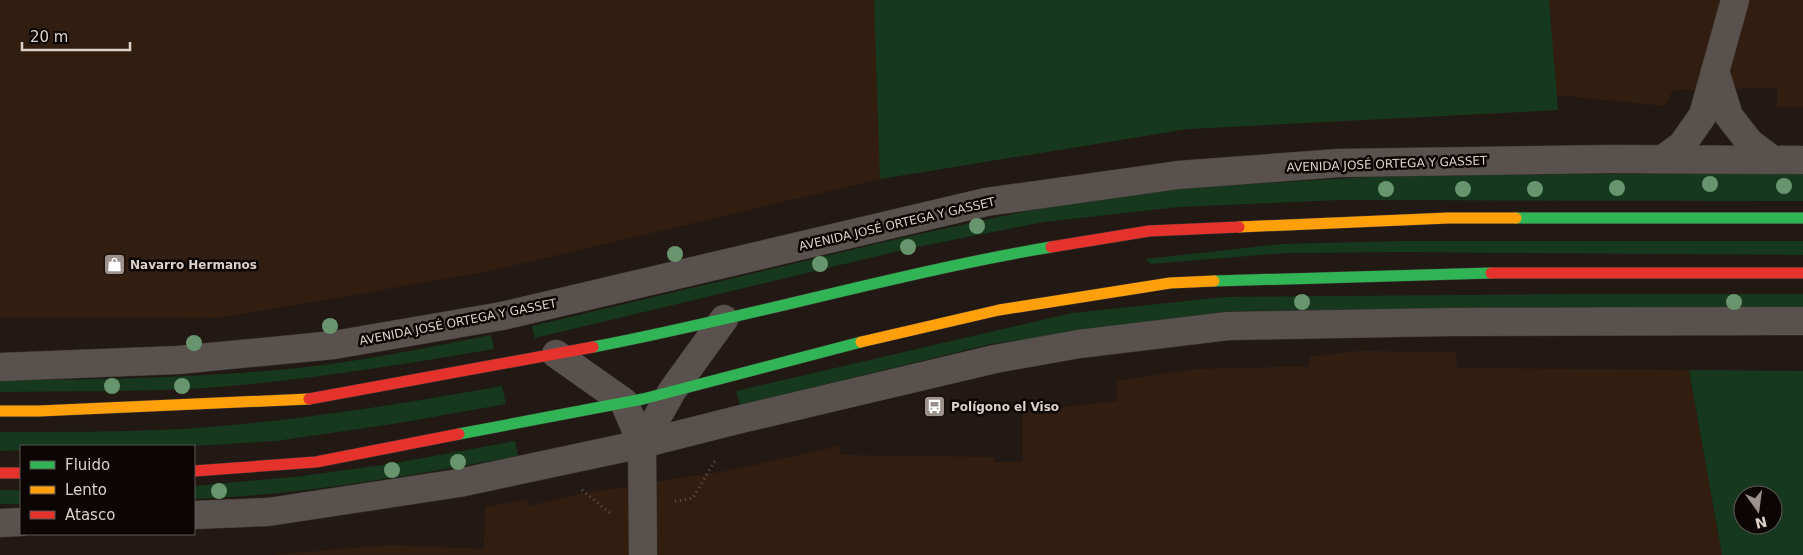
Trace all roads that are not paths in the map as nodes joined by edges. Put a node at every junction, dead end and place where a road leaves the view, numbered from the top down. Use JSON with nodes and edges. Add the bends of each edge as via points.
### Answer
{"nodes":[{"id":1,"x":1735,"y":0,"type":"edge"},
{"id":2,"x":1715,"y":71,"type":"junction"},
{"id":3,"x":1663,"y":159,"type":"junction"},
{"id":4,"x":1773,"y":160,"type":"junction"},
{"id":5,"x":1803,"y":160,"type":"edge"},
{"id":6,"x":1803,"y":218,"type":"edge"},
{"id":7,"x":1803,"y":273,"type":"edge"},
{"id":8,"x":724,"y":319,"type":"junction"},
{"id":9,"x":1803,"y":321,"type":"edge"},
{"id":10,"x":556,"y":354,"type":"junction"},
{"id":11,"x":0,"y":367,"type":"edge"},
{"id":12,"x":672,"y":391,"type":"junction"},
{"id":13,"x":624,"y":402,"type":"junction"},
{"id":14,"x":0,"y":411,"type":"edge"},
{"id":15,"x":642,"y":444,"type":"junction"},
{"id":16,"x":195,"y":471,"type":"edge"},
{"id":17,"x":0,"y":473,"type":"edge"},
{"id":18,"x":20,"y":473,"type":"edge"},
{"id":19,"x":195,"y":515,"type":"edge"},
{"id":20,"x":0,"y":522,"type":"edge"},
{"id":21,"x":20,"y":522,"type":"edge"},
{"id":22,"x":644,"y":555,"type":"edge"}],
"edges":[{"from":1,"to":2,"type":"street"},
{"from":2,"to":3,"type":"street","via":[[1703,115],[1682,145]]},
{"from":2,"to":4,"type":"street","via":[[1729,116],[1750,143]]},
{"from":3,"to":4,"type":"street","name":"AVENIDA JOSÉ ORTEGA Y GASSET"},
{"from":3,"to":11,"type":"street","name":"AVENIDA JOSÉ ORTEGA Y GASSET","via":[[1339,163],[1178,175],[986,202],[502,316],[334,345],[178,360]]},
{"from":4,"to":5,"type":"street","name":"AVENIDA JOSÉ ORTEGA Y GASSET"},
{"from":6,"to":8,"type":"main road","via":[[1448,218],[1149,231],[994,256]]},
{"from":7,"to":12,"type":"main road","via":[[1451,273],[1170,283],[999,310],[835,348]]},
{"from":8,"to":10,"type":"main road"},
{"from":8,"to":12,"type":"street"},
{"from":9,"to":15,"type":"street","via":[[1228,326],[1079,344],[995,359]]},
{"from":10,"to":13,"type":"street"},
{"from":10,"to":14,"type":"main road","via":[[312,400]]},
{"from":12,"to":13,"type":"main road"},
{"from":12,"to":15,"type":"street"},
{"from":13,"to":15,"type":"street"},
{"from":13,"to":16,"type":"main road","via":[[316,462]]},
{"from":15,"to":19,"type":"street","via":[[459,483],[268,512]]},
{"from":15,"to":22,"type":"street"},
{"from":17,"to":18,"type":"main road"},
{"from":20,"to":21,"type":"street"}]}
